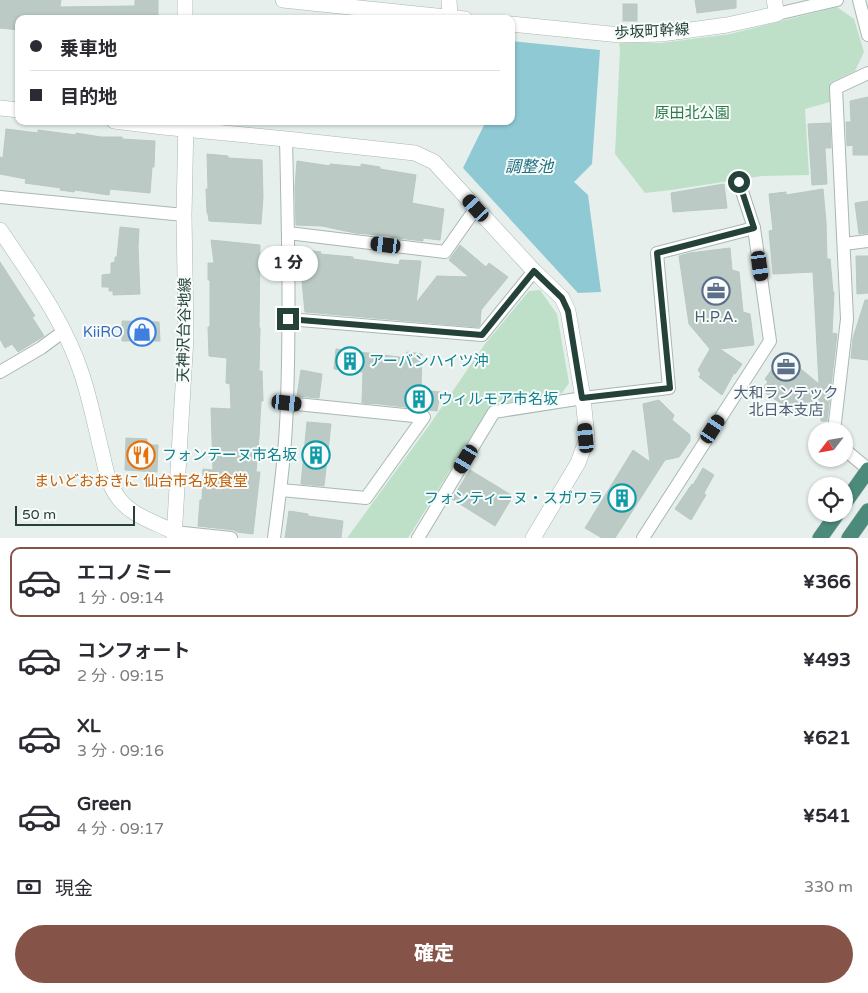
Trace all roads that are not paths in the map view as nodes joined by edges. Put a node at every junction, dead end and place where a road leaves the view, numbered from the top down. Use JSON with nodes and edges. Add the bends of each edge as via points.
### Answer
{"nodes":[{"id":1,"x":185,"y":0,"type":"edge"},
{"id":2,"x":283,"y":0,"type":"edge"},
{"id":3,"x":449,"y":0,"type":"edge"},
{"id":4,"x":837,"y":0,"type":"edge"},
{"id":5,"x":859,"y":0,"type":"edge"},
{"id":6,"x":775,"y":7,"type":"edge"},
{"id":7,"x":185,"y":15,"type":"edge"},
{"id":8,"x":428,"y":15,"type":"edge"},
{"id":9,"x":456,"y":15,"type":"edge"},
{"id":10,"x":515,"y":24,"type":"edge"},
{"id":11,"x":868,"y":35,"type":"edge"},
{"id":12,"x":868,"y":73,"type":"edge"},
{"id":13,"x":0,"y":108,"type":"edge"},
{"id":14,"x":15,"y":110,"type":"edge"},
{"id":15,"x":147,"y":125,"type":"edge"},
{"id":16,"x":186,"y":125,"type":"edge"},
{"id":17,"x":286,"y":138,"type":"junction"},
{"id":18,"x":739,"y":182,"type":"dead end"},
{"id":19,"x":0,"y":197,"type":"edge"},
{"id":20,"x":476,"y":208,"type":"junction"},
{"id":21,"x":184,"y":215,"type":"junction"},
{"id":22,"x":754,"y":228,"type":"junction"},
{"id":23,"x":0,"y":230,"type":"edge"},
{"id":24,"x":288,"y":233,"type":"junction"},
{"id":25,"x":868,"y":241,"type":"edge"},
{"id":26,"x":844,"y":244,"type":"junction"},
{"id":27,"x":534,"y":271,"type":"junction"},
{"id":28,"x":288,"y":319,"type":"junction"},
{"id":29,"x":64,"y":331,"type":"junction"},
{"id":30,"x":0,"y":372,"type":"edge"},
{"id":31,"x":582,"y":398,"type":"junction"},
{"id":32,"x":287,"y":403,"type":"junction"},
{"id":33,"x":835,"y":422,"type":"edge"},
{"id":34,"x":853,"y":457,"type":"edge"},
{"id":35,"x":868,"y":470,"type":"edge"},
{"id":36,"x":280,"y":490,"type":"junction"},
{"id":37,"x":853,"y":491,"type":"edge"},
{"id":38,"x":868,"y":511,"type":"edge"},
{"id":39,"x":831,"y":522,"type":"edge"},
{"id":40,"x":174,"y":535,"type":"edge"},
{"id":41,"x":231,"y":538,"type":"edge"},
{"id":42,"x":274,"y":538,"type":"edge"},
{"id":43,"x":418,"y":538,"type":"edge"},
{"id":44,"x":532,"y":538,"type":"edge"},
{"id":45,"x":642,"y":538,"type":"edge"},
{"id":46,"x":820,"y":538,"type":"edge"},
{"id":47,"x":849,"y":538,"type":"edge"}],
"edges":[{"from":1,"to":7,"type":"street"},
{"from":2,"to":8,"type":"street"},
{"from":3,"to":9,"type":"street"},
{"from":4,"to":6,"type":"street"},
{"from":5,"to":11,"type":"street"},
{"from":6,"to":10,"type":"street","name":"歩坂町幹線","via":[[727,25],[661,34],[620,35]]},
{"from":12,"to":26,"type":"street","via":[[836,88]]},
{"from":13,"to":14,"type":"street"},
{"from":15,"to":16,"type":"street"},
{"from":16,"to":17,"type":"street"},
{"from":16,"to":21,"type":"street","name":"天神沢台谷地線"},
{"from":17,"to":20,"type":"street","via":[[415,153],[434,162]]},
{"from":17,"to":24,"type":"street"},
{"from":18,"to":22,"type":"street"},
{"from":19,"to":21,"type":"street"},
{"from":20,"to":24,"type":"street","via":[[445,252]]},
{"from":20,"to":27,"type":"street"},
{"from":21,"to":40,"type":"street","name":"天神沢台谷地線","via":[[186,337]]},
{"from":22,"to":31,"type":"street","via":[[657,253],[670,388]]},
{"from":22,"to":45,"type":"street","via":[[770,341]]},
{"from":23,"to":29,"type":"street"},
{"from":24,"to":28,"type":"street"},
{"from":25,"to":26,"type":"street"},
{"from":26,"to":33,"type":"street","via":[[847,319]]},
{"from":27,"to":28,"type":"street","via":[[482,335]]},
{"from":27,"to":31,"type":"street","via":[[562,298],[568,311]]},
{"from":28,"to":32,"type":"street"},
{"from":29,"to":30,"type":"street"},
{"from":29,"to":40,"type":"street","via":[[83,376],[107,477],[117,497],[137,514]]},
{"from":31,"to":43,"type":"street","via":[[494,412]]},
{"from":31,"to":44,"type":"street","via":[[586,438],[581,454]]},
{"from":32,"to":36,"type":"street"},
{"from":32,"to":36,"type":"street","via":[[424,418],[366,498]]},
{"from":34,"to":35,"type":"street"},
{"from":35,"to":37,"type":"highway"},
{"from":36,"to":42,"type":"street"},
{"from":38,"to":47,"type":"highway"},
{"from":39,"to":46,"type":"highway"},
{"from":40,"to":41,"type":"street"}]}
